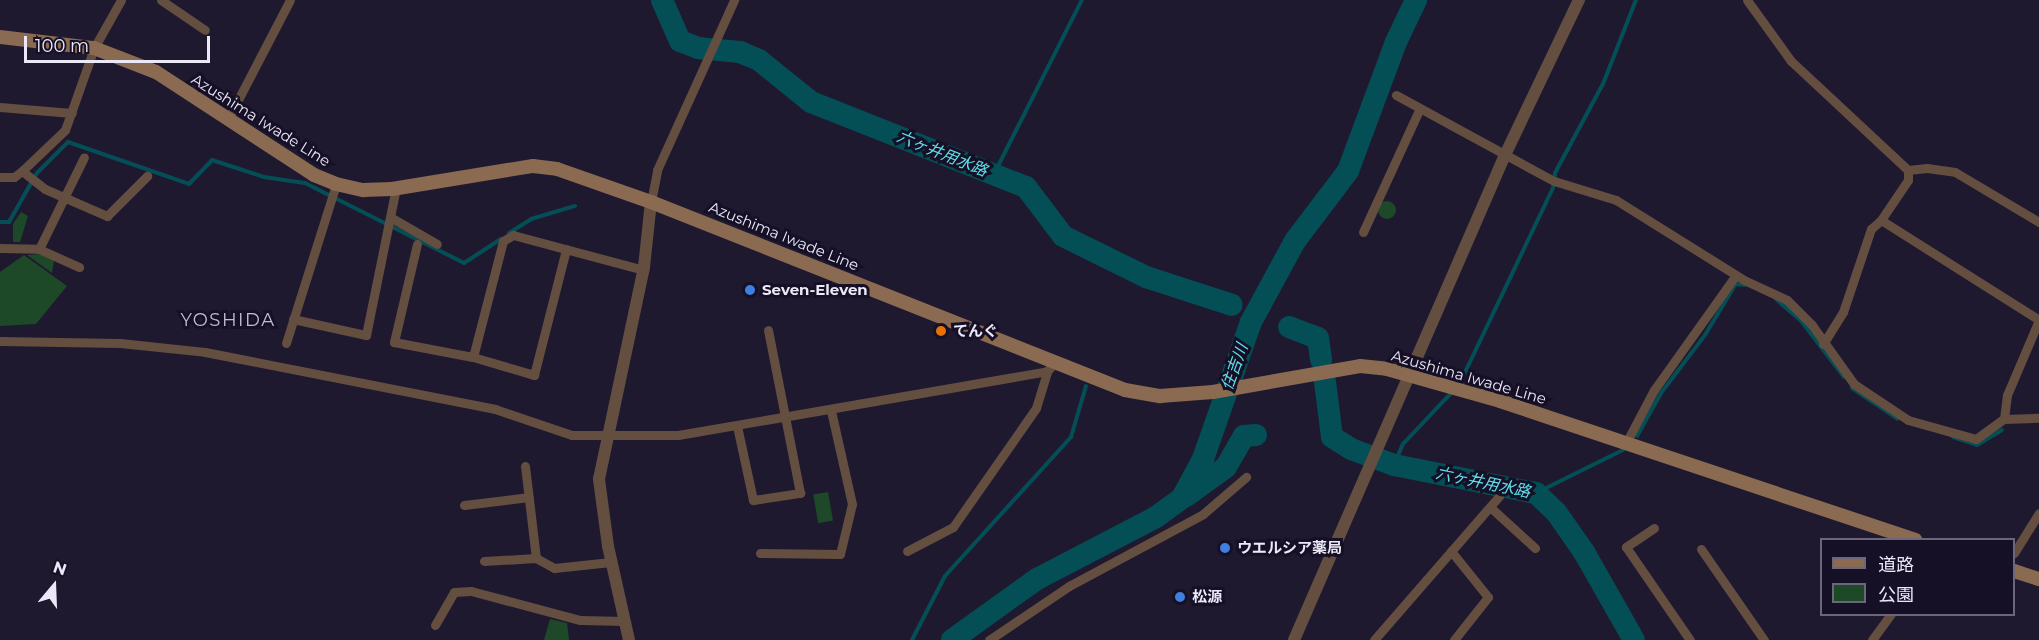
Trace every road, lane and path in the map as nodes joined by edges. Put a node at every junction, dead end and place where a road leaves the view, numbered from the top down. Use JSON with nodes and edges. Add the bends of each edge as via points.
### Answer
{"nodes":[{"id":1,"x":121,"y":0,"type":"edge"},
{"id":2,"x":161,"y":0,"type":"edge"},
{"id":3,"x":290,"y":0,"type":"edge"},
{"id":4,"x":734,"y":0,"type":"edge"},
{"id":5,"x":1579,"y":0,"type":"edge"},
{"id":6,"x":1746,"y":0,"type":"edge"},
{"id":7,"x":206,"y":30,"type":"dead end"},
{"id":8,"x":0,"y":37,"type":"edge"},
{"id":9,"x":94,"y":48,"type":"junction"},
{"id":10,"x":1396,"y":95,"type":"dead end"},
{"id":11,"x":0,"y":107,"type":"edge"},
{"id":12,"x":1420,"y":108,"type":"junction"},
{"id":13,"x":72,"y":113,"type":"junction"},
{"id":14,"x":228,"y":119,"type":"junction"},
{"id":15,"x":1505,"y":155,"type":"junction"},
{"id":16,"x":84,"y":157,"type":"dead end"},
{"id":17,"x":1908,"y":170,"type":"junction"},
{"id":18,"x":147,"y":176,"type":"dead end"},
{"id":19,"x":0,"y":177,"type":"edge"},
{"id":20,"x":30,"y":177,"type":"junction"},
{"id":21,"x":335,"y":188,"type":"junction"},
{"id":22,"x":396,"y":188,"type":"junction"},
{"id":23,"x":64,"y":197,"type":"junction"},
{"id":24,"x":651,"y":202,"type":"junction"},
{"id":25,"x":1881,"y":220,"type":"junction"},
{"id":26,"x":2039,"y":222,"type":"edge"},
{"id":27,"x":388,"y":224,"type":"junction"},
{"id":28,"x":1363,"y":232,"type":"dead end"},
{"id":29,"x":417,"y":244,"type":"dead end"},
{"id":30,"x":437,"y":244,"type":"dead end"},
{"id":31,"x":0,"y":248,"type":"edge"},
{"id":32,"x":39,"y":249,"type":"junction"},
{"id":33,"x":566,"y":249,"type":"junction"},
{"id":34,"x":79,"y":267,"type":"dead end"},
{"id":35,"x":644,"y":270,"type":"junction"},
{"id":36,"x":1736,"y":275,"type":"junction"},
{"id":37,"x":293,"y":319,"type":"junction"},
{"id":38,"x":2039,"y":320,"type":"edge"},
{"id":39,"x":768,"y":330,"type":"dead end"},
{"id":40,"x":0,"y":341,"type":"edge"},
{"id":41,"x":286,"y":344,"type":"dead end"},
{"id":42,"x":1823,"y":344,"type":"junction"},
{"id":43,"x":473,"y":357,"type":"junction"},
{"id":44,"x":1050,"y":368,"type":"junction"},
{"id":45,"x":1410,"y":374,"type":"junction"},
{"id":46,"x":831,"y":411,"type":"junction"},
{"id":47,"x":2039,"y":418,"type":"edge"},
{"id":48,"x":783,"y":419,"type":"junction"},
{"id":49,"x":2004,"y":419,"type":"junction"},
{"id":50,"x":737,"y":426,"type":"junction"},
{"id":51,"x":606,"y":436,"type":"junction"},
{"id":52,"x":1626,"y":442,"type":"junction"},
{"id":53,"x":525,"y":466,"type":"dead end"},
{"id":54,"x":1246,"y":477,"type":"dead end"},
{"id":55,"x":1499,"y":496,"type":"dead end"},
{"id":56,"x":529,"y":497,"type":"junction"},
{"id":57,"x":464,"y":505,"type":"dead end"},
{"id":58,"x":1490,"y":507,"type":"junction"},
{"id":59,"x":2039,"y":513,"type":"edge"},
{"id":60,"x":1654,"y":528,"type":"dead end"},
{"id":61,"x":1909,"y":538,"type":"edge"},
{"id":62,"x":1535,"y":548,"type":"dead end"},
{"id":63,"x":1701,"y":549,"type":"dead end"},
{"id":64,"x":907,"y":550,"type":"dead end"},
{"id":65,"x":2015,"y":550,"type":"edge"},
{"id":66,"x":1451,"y":551,"type":"junction"},
{"id":67,"x":760,"y":553,"type":"dead end"},
{"id":68,"x":536,"y":558,"type":"junction"},
{"id":69,"x":484,"y":561,"type":"dead end"},
{"id":70,"x":611,"y":562,"type":"junction"},
{"id":71,"x":2015,"y":572,"type":"edge"},
{"id":72,"x":2039,"y":579,"type":"edge"},
{"id":73,"x":1890,"y":616,"type":"edge"},
{"id":74,"x":625,"y":621,"type":"junction"},
{"id":75,"x":435,"y":625,"type":"dead end"},
{"id":76,"x":629,"y":640,"type":"edge"},
{"id":77,"x":989,"y":640,"type":"edge"},
{"id":78,"x":1294,"y":640,"type":"edge"},
{"id":79,"x":1374,"y":640,"type":"edge"},
{"id":80,"x":1454,"y":640,"type":"edge"},
{"id":81,"x":1690,"y":640,"type":"edge"},
{"id":82,"x":1764,"y":640,"type":"edge"},
{"id":83,"x":1872,"y":640,"type":"edge"}],
"edges":[{"from":1,"to":9,"type":"street"},
{"from":2,"to":7,"type":"street"},
{"from":3,"to":14,"type":"street"},
{"from":4,"to":24,"type":"street","via":[[657,170]]},
{"from":5,"to":15,"type":"street"},
{"from":6,"to":17,"type":"street","via":[[1791,61]]},
{"from":8,"to":9,"type":"main road","name":"Azushima Iwade Line"},
{"from":9,"to":13,"type":"street"},
{"from":9,"to":14,"type":"main road","name":"Azushima Iwade Line","via":[[156,72]]},
{"from":10,"to":12,"type":"street"},
{"from":11,"to":13,"type":"street"},
{"from":12,"to":15,"type":"street"},
{"from":12,"to":28,"type":"street"},
{"from":13,"to":20,"type":"street","via":[[65,130]]},
{"from":14,"to":21,"type":"main road","name":"Azushima Iwade Line"},
{"from":15,"to":36,"type":"street","via":[[1554,181],[1616,200]]},
{"from":15,"to":45,"type":"street"},
{"from":16,"to":23,"type":"street"},
{"from":17,"to":25,"type":"street","via":[[1908,180]]},
{"from":17,"to":26,"type":"street","via":[[1955,172]]},
{"from":18,"to":23,"type":"street","via":[[107,216]]},
{"from":19,"to":20,"type":"street"},
{"from":20,"to":23,"type":"street"},
{"from":21,"to":22,"type":"main road","name":"Azushima Iwade Line"},
{"from":21,"to":37,"type":"street"},
{"from":22,"to":24,"type":"main road","name":"Azushima Iwade Line","via":[[533,166],[592,179]]},
{"from":22,"to":27,"type":"street"},
{"from":23,"to":32,"type":"street"},
{"from":24,"to":35,"type":"street"},
{"from":24,"to":44,"type":"main road","name":"Azushima Iwade Line"},
{"from":25,"to":38,"type":"street"},
{"from":25,"to":42,"type":"street","via":[[1871,229],[1843,312]]},
{"from":27,"to":30,"type":"street"},
{"from":27,"to":37,"type":"street","via":[[366,334]]},
{"from":29,"to":43,"type":"street","via":[[394,342]]},
{"from":31,"to":32,"type":"street"},
{"from":32,"to":34,"type":"street"},
{"from":33,"to":35,"type":"street"},
{"from":33,"to":43,"type":"street","via":[[513,235],[503,242]]},
{"from":33,"to":43,"type":"street","via":[[534,375]]},
{"from":35,"to":51,"type":"street"},
{"from":36,"to":42,"type":"street","via":[[1788,300],[1812,325]]},
{"from":36,"to":52,"type":"street","via":[[1654,390]]},
{"from":37,"to":41,"type":"street"},
{"from":38,"to":49,"type":"street","via":[[2007,395]]},
{"from":39,"to":48,"type":"street"},
{"from":40,"to":51,"type":"street","via":[[120,343],[205,352],[495,409],[572,435]]},
{"from":42,"to":49,"type":"street","via":[[1854,384],[1908,420],[1976,439]]},
{"from":44,"to":45,"type":"main road","name":"Azushima Iwade Line","via":[[1148,394],[1213,392],[1360,366]]},
{"from":44,"to":46,"type":"street"},
{"from":44,"to":64,"type":"street","via":[[1036,408],[953,527]]},
{"from":45,"to":52,"type":"main road","name":"Azushima Iwade Line"},
{"from":45,"to":78,"type":"street"},
{"from":46,"to":48,"type":"street"},
{"from":46,"to":67,"type":"street","via":[[852,504],[840,554]]},
{"from":47,"to":49,"type":"street"},
{"from":48,"to":50,"type":"street"},
{"from":48,"to":50,"type":"street","via":[[800,493],[753,500]]},
{"from":50,"to":51,"type":"street","via":[[678,435]]},
{"from":51,"to":70,"type":"street","via":[[598,479]]},
{"from":52,"to":61,"type":"main road","name":"Azushima Iwade Line"},
{"from":53,"to":56,"type":"street"},
{"from":54,"to":77,"type":"street","via":[[1203,514],[1069,586]]},
{"from":55,"to":58,"type":"street"},
{"from":56,"to":57,"type":"street"},
{"from":56,"to":68,"type":"street"},
{"from":58,"to":62,"type":"street"},
{"from":58,"to":66,"type":"street"},
{"from":59,"to":65,"type":"street"},
{"from":60,"to":81,"type":"street","via":[[1626,547]]},
{"from":63,"to":82,"type":"street"},
{"from":66,"to":79,"type":"street"},
{"from":66,"to":80,"type":"street","via":[[1488,597]]},
{"from":68,"to":69,"type":"street"},
{"from":68,"to":70,"type":"street","via":[[555,568]]},
{"from":70,"to":74,"type":"street"},
{"from":71,"to":72,"type":"main road"},
{"from":73,"to":83,"type":"street"},
{"from":74,"to":75,"type":"street","via":[[580,620],[471,591],[454,592]]},
{"from":74,"to":76,"type":"street"}]}
